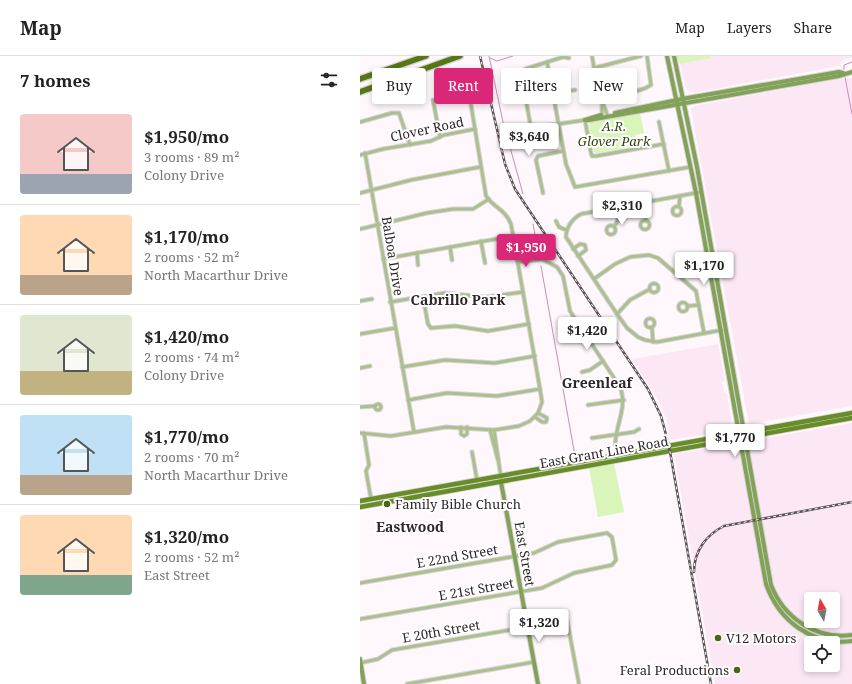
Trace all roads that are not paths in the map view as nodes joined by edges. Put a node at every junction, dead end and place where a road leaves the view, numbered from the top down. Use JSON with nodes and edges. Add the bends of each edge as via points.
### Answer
{"nodes":[{"id":1,"x":426,"y":56,"type":"edge"},
{"id":2,"x":460,"y":56,"type":"edge"},
{"id":3,"x":592,"y":56,"type":"edge"},
{"id":4,"x":641,"y":56,"type":"edge"},
{"id":5,"x":647,"y":56,"type":"edge"},
{"id":6,"x":667,"y":56,"type":"edge"},
{"id":7,"x":674,"y":56,"type":"edge"},
{"id":8,"x":569,"y":58,"type":"dead end"},
{"id":9,"x":547,"y":62,"type":"junction"},
{"id":10,"x":548,"y":68,"type":"edge"},
{"id":11,"x":594,"y":68,"type":"joint"},
{"id":12,"x":852,"y":72,"type":"edge"},
{"id":13,"x":360,"y":79,"type":"edge"},
{"id":14,"x":571,"y":90,"type":"edge"},
{"id":15,"x":574,"y":90,"type":"dead end"},
{"id":16,"x":637,"y":90,"type":"edge"},
{"id":17,"x":360,"y":92,"type":"edge"},
{"id":18,"x":433,"y":100,"type":"dead end"},
{"id":19,"x":683,"y":101,"type":"junction"},
{"id":20,"x":676,"y":102,"type":"junction"},
{"id":21,"x":471,"y":104,"type":"edge"},
{"id":22,"x":555,"y":104,"type":"edge"},
{"id":23,"x":602,"y":104,"type":"edge"},
{"id":24,"x":604,"y":104,"type":"edge"},
{"id":25,"x":607,"y":114,"type":"junction"},
{"id":26,"x":602,"y":115,"type":"junction"},
{"id":27,"x":586,"y":120,"type":"junction"},
{"id":28,"x":360,"y":122,"type":"edge"},
{"id":29,"x":659,"y":122,"type":"dead end"},
{"id":30,"x":558,"y":124,"type":"junction"},
{"id":31,"x":475,"y":129,"type":"junction"},
{"id":32,"x":440,"y":137,"type":"junction"},
{"id":33,"x":664,"y":144,"type":"junction"},
{"id":34,"x":410,"y":145,"type":"junction"},
{"id":35,"x":564,"y":151,"type":"junction"},
{"id":36,"x":365,"y":153,"type":"junction"},
{"id":37,"x":360,"y":155,"type":"edge"},
{"id":38,"x":690,"y":167,"type":"junction"},
{"id":39,"x":480,"y":168,"type":"junction"},
{"id":40,"x":669,"y":171,"type":"junction"},
{"id":41,"x":372,"y":190,"type":"junction"},
{"id":42,"x":701,"y":192,"type":"junction"},
{"id":43,"x":360,"y":193,"type":"edge"},
{"id":44,"x":543,"y":193,"type":"dead end"},
{"id":45,"x":696,"y":193,"type":"junction"},
{"id":46,"x":680,"y":196,"type":"junction"},
{"id":47,"x":489,"y":200,"type":"junction"},
{"id":48,"x":644,"y":203,"type":"junction"},
{"id":49,"x":679,"y":206,"type":"dead end"},
{"id":50,"x":616,"y":208,"type":"junction"},
{"id":51,"x":556,"y":221,"type":"dead end"},
{"id":52,"x":646,"y":221,"type":"dead end"},
{"id":53,"x":378,"y":225,"type":"junction"},
{"id":54,"x":614,"y":227,"type":"dead end"},
{"id":55,"x":360,"y":229,"type":"edge"},
{"id":56,"x":566,"y":230,"type":"junction"},
{"id":57,"x":513,"y":236,"type":"junction"},
{"id":58,"x":481,"y":241,"type":"junction"},
{"id":59,"x":450,"y":247,"type":"junction"},
{"id":60,"x":573,"y":249,"type":"junction"},
{"id":61,"x":417,"y":253,"type":"junction"},
{"id":62,"x":578,"y":256,"type":"junction"},
{"id":63,"x":383,"y":259,"type":"junction"},
{"id":64,"x":452,"y":260,"type":"dead end"},
{"id":65,"x":518,"y":262,"type":"junction"},
{"id":66,"x":485,"y":263,"type":"dead end"},
{"id":67,"x":418,"y":265,"type":"dead end"},
{"id":68,"x":685,"y":268,"type":"dead end"},
{"id":69,"x":679,"y":275,"type":"junction"},
{"id":70,"x":594,"y":279,"type":"junction"},
{"id":71,"x":650,"y":289,"type":"dead end"},
{"id":72,"x":523,"y":292,"type":"junction"},
{"id":73,"x":423,"y":297,"type":"junction"},
{"id":74,"x":372,"y":299,"type":"dead end"},
{"id":75,"x":360,"y":301,"type":"edge"},
{"id":76,"x":390,"y":302,"type":"junction"},
{"id":77,"x":698,"y":305,"type":"junction"},
{"id":78,"x":688,"y":306,"type":"dead end"},
{"id":79,"x":617,"y":314,"type":"junction"},
{"id":80,"x":529,"y":324,"type":"junction"},
{"id":81,"x":395,"y":328,"type":"junction"},
{"id":82,"x":652,"y":328,"type":"dead end"},
{"id":83,"x":726,"y":330,"type":"junction"},
{"id":84,"x":720,"y":331,"type":"junction"},
{"id":85,"x":584,"y":332,"type":"junction"},
{"id":86,"x":704,"y":333,"type":"junction"},
{"id":87,"x":360,"y":334,"type":"edge"},
{"id":88,"x":575,"y":339,"type":"dead end"},
{"id":89,"x":653,"y":342,"type":"junction"},
{"id":90,"x":535,"y":356,"type":"junction"},
{"id":91,"x":603,"y":361,"type":"junction"},
{"id":92,"x":370,"y":366,"type":"dead end"},
{"id":93,"x":402,"y":367,"type":"junction"},
{"id":94,"x":360,"y":368,"type":"edge"},
{"id":95,"x":582,"y":372,"type":"dead end"},
{"id":96,"x":540,"y":389,"type":"junction"},
{"id":97,"x":408,"y":400,"type":"junction"},
{"id":98,"x":624,"y":400,"type":"junction"},
{"id":99,"x":588,"y":405,"type":"dead end"},
{"id":100,"x":375,"y":406,"type":"dead end"},
{"id":101,"x":360,"y":407,"type":"edge"},
{"id":102,"x":538,"y":413,"type":"junction"},
{"id":103,"x":852,"y":413,"type":"edge"},
{"id":104,"x":535,"y":416,"type":"junction"},
{"id":105,"x":852,"y":418,"type":"edge"},
{"id":106,"x":461,"y":427,"type":"junction"},
{"id":107,"x":468,"y":427,"type":"junction"},
{"id":108,"x":639,"y":429,"type":"dead end"},
{"id":109,"x":492,"y":430,"type":"junction"},
{"id":110,"x":414,"y":432,"type":"junction"},
{"id":111,"x":362,"y":433,"type":"edge"},
{"id":112,"x":616,"y":435,"type":"junction"},
{"id":113,"x":742,"y":435,"type":"junction"},
{"id":114,"x":592,"y":438,"type":"dead end"},
{"id":115,"x":472,"y":452,"type":"dead end"},
{"id":116,"x":617,"y":458,"type":"junction"},
{"id":117,"x":500,"y":476,"type":"junction"},
{"id":118,"x":477,"y":480,"type":"junction"},
{"id":119,"x":501,"y":482,"type":"junction"},
{"id":120,"x":371,"y":499,"type":"junction"},
{"id":121,"x":360,"y":501,"type":"edge"},
{"id":122,"x":360,"y":507,"type":"edge"},
{"id":123,"x":515,"y":556,"type":"junction"},
{"id":124,"x":615,"y":563,"type":"joint"},
{"id":125,"x":360,"y":583,"type":"edge"},
{"id":126,"x":521,"y":591,"type":"junction"},
{"id":127,"x":360,"y":619,"type":"edge"},
{"id":128,"x":528,"y":626,"type":"junction"},
{"id":129,"x":852,"y":635,"type":"edge"},
{"id":130,"x":852,"y":641,"type":"edge"},
{"id":131,"x":360,"y":662,"type":"edge"},
{"id":132,"x":534,"y":662,"type":"junction"},
{"id":133,"x":364,"y":684,"type":"edge"},
{"id":134,"x":407,"y":684,"type":"edge"},
{"id":135,"x":538,"y":684,"type":"edge"},
{"id":136,"x":579,"y":684,"type":"edge"}],
"edges":[{"from":1,"to":13,"type":"highway"},
{"from":2,"to":17,"type":"highway"},
{"from":3,"to":11,"type":"street"},
{"from":4,"to":11,"type":"street"},
{"from":5,"to":16,"type":"street","via":[[652,82],[651,85]]},
{"from":6,"to":20,"type":"main road"},
{"from":7,"to":19,"type":"main road"},
{"from":8,"to":9,"type":"street","via":[[563,57]]},
{"from":9,"to":10,"type":"street"},
{"from":9,"to":30,"type":"street","via":[[524,69],[521,73],[531,128]]},
{"from":12,"to":19,"type":"main road"},
{"from":14,"to":15,"type":"street"},
{"from":18,"to":32,"type":"street"},
{"from":19,"to":20,"type":"main road"},
{"from":19,"to":42,"type":"main road"},
{"from":20,"to":25,"type":"main road"},
{"from":20,"to":27,"type":"main road"},
{"from":20,"to":38,"type":"main road"},
{"from":21,"to":31,"type":"street"},
{"from":22,"to":30,"type":"street"},
{"from":23,"to":26,"type":"street"},
{"from":24,"to":25,"type":"street"},
{"from":25,"to":26,"type":"main road"},
{"from":26,"to":27,"type":"main road"},
{"from":27,"to":30,"type":"street"},
{"from":27,"to":33,"type":"street","via":[[592,156]]},
{"from":28,"to":34,"type":"street","via":[[396,112],[401,115]]},
{"from":29,"to":33,"type":"street"},
{"from":30,"to":35,"type":"street"},
{"from":31,"to":32,"type":"street","name":"Clover Road"},
{"from":31,"to":39,"type":"street"},
{"from":32,"to":34,"type":"street","name":"Clover Road"},
{"from":33,"to":40,"type":"street"},
{"from":34,"to":36,"type":"street","name":"Clover Road"},
{"from":35,"to":40,"type":"street","via":[[575,187]]},
{"from":35,"to":44,"type":"street","via":[[538,156],[536,160]]},
{"from":36,"to":37,"type":"street","name":"Clover Road"},
{"from":36,"to":41,"type":"street","name":"Balboa Drive"},
{"from":38,"to":40,"type":"street"},
{"from":38,"to":45,"type":"main road"},
{"from":39,"to":41,"type":"street","via":[[411,180]]},
{"from":39,"to":47,"type":"street","via":[[484,190]]},
{"from":41,"to":43,"type":"street"},
{"from":41,"to":53,"type":"street","name":"Balboa Drive"},
{"from":42,"to":45,"type":"street"},
{"from":42,"to":83,"type":"main road"},
{"from":45,"to":46,"type":"street"},
{"from":45,"to":84,"type":"main road"},
{"from":46,"to":48,"type":"street"},
{"from":46,"to":49,"type":"street"},
{"from":47,"to":53,"type":"street","via":[[472,209],[453,208]]},
{"from":47,"to":57,"type":"street","via":[[506,213]]},
{"from":48,"to":50,"type":"street"},
{"from":48,"to":52,"type":"street"},
{"from":50,"to":54,"type":"street","via":[[618,220]]},
{"from":50,"to":56,"type":"street","via":[[581,214]]},
{"from":51,"to":56,"type":"street","via":[[559,227]]},
{"from":53,"to":55,"type":"street"},
{"from":53,"to":63,"type":"street","name":"Balboa Drive"},
{"from":56,"to":60,"type":"street","via":[[566,237]]},
{"from":57,"to":58,"type":"street"},
{"from":57,"to":65,"type":"street"},
{"from":58,"to":59,"type":"street"},
{"from":58,"to":66,"type":"street"},
{"from":59,"to":61,"type":"street"},
{"from":59,"to":64,"type":"street"},
{"from":60,"to":62,"type":"street"},
{"from":60,"to":62,"type":"street","via":[[580,244],[585,245],[586,250]]},
{"from":61,"to":63,"type":"street"},
{"from":61,"to":67,"type":"street"},
{"from":62,"to":70,"type":"street"},
{"from":63,"to":76,"type":"street","name":"Balboa Drive"},
{"from":65,"to":72,"type":"street"},
{"from":65,"to":85,"type":"street","via":[[542,259],[557,267],[563,276],[570,311]]},
{"from":68,"to":69,"type":"street"},
{"from":69,"to":70,"type":"street","via":[[658,258],[644,256],[622,260]]},
{"from":69,"to":77,"type":"street","via":[[696,292]]},
{"from":70,"to":79,"type":"street"},
{"from":71,"to":79,"type":"street","via":[[630,300]]},
{"from":72,"to":73,"type":"street","via":[[493,297],[452,293]]},
{"from":72,"to":80,"type":"street"},
{"from":73,"to":76,"type":"street"},
{"from":73,"to":80,"type":"street","via":[[431,328],[455,326],[488,331]]},
{"from":74,"to":75,"type":"street"},
{"from":76,"to":81,"type":"street","name":"Balboa Drive"},
{"from":77,"to":78,"type":"street"},
{"from":77,"to":86,"type":"street"},
{"from":79,"to":89,"type":"street","via":[[631,332]]},
{"from":80,"to":90,"type":"street"},
{"from":81,"to":87,"type":"street"},
{"from":81,"to":93,"type":"street","name":"Balboa Drive"},
{"from":82,"to":89,"type":"street"},
{"from":83,"to":84,"type":"street"},
{"from":83,"to":113,"type":"main road"},
{"from":84,"to":86,"type":"street"},
{"from":84,"to":113,"type":"main road"},
{"from":85,"to":88,"type":"street"},
{"from":85,"to":91,"type":"street"},
{"from":86,"to":89,"type":"street"},
{"from":90,"to":93,"type":"street","via":[[496,363],[444,360]]},
{"from":90,"to":96,"type":"street"},
{"from":91,"to":95,"type":"street"},
{"from":91,"to":98,"type":"street","via":[[620,387]]},
{"from":92,"to":94,"type":"street"},
{"from":93,"to":97,"type":"street","name":"Balboa Drive"},
{"from":96,"to":97,"type":"street","via":[[497,396],[447,393]]},
{"from":96,"to":102,"type":"street","via":[[542,402]]},
{"from":97,"to":110,"type":"street","name":"Balboa Drive"},
{"from":98,"to":99,"type":"street"},
{"from":98,"to":112,"type":"street"},
{"from":100,"to":101,"type":"street"},
{"from":102,"to":104,"type":"street"},
{"from":102,"to":104,"type":"street","via":[[547,418],[546,422]]},
{"from":103,"to":113,"type":"main road","name":"East Grant Line Road"},
{"from":104,"to":109,"type":"street","via":[[526,424]]},
{"from":105,"to":113,"type":"main road","name":"East Grant Line Road"},
{"from":106,"to":107,"type":"street"},
{"from":106,"to":107,"type":"street","via":[[461,434],[464,436]]},
{"from":106,"to":110,"type":"street"},
{"from":107,"to":109,"type":"street"},
{"from":108,"to":112,"type":"street"},
{"from":109,"to":117,"type":"street","name":"East Street"},
{"from":110,"to":111,"type":"street","via":[[386,436]]},
{"from":111,"to":120,"type":"street","via":[[369,465],[366,471]]},
{"from":112,"to":114,"type":"street"},
{"from":112,"to":116,"type":"street"},
{"from":113,"to":116,"type":"main road","name":"East Grant Line Road"},
{"from":113,"to":129,"type":"main road","via":[[775,595],[798,622],[812,630],[833,636]]},
{"from":113,"to":130,"type":"main road","via":[[766,584],[778,610],[791,623],[809,634],[836,641]]},
{"from":115,"to":118,"type":"street"},
{"from":116,"to":117,"type":"main road","name":"East Grant Line Road"},
{"from":116,"to":119,"type":"main road","name":"East Grant Line Road"},
{"from":117,"to":118,"type":"main road","name":"East Grant Line Road"},
{"from":117,"to":119,"type":"street","name":"East Street"},
{"from":118,"to":120,"type":"main road","name":"East Grant Line Road"},
{"from":119,"to":122,"type":"main road","name":"East Grant Line Road"},
{"from":119,"to":123,"type":"main road","name":"East Street"},
{"from":120,"to":121,"type":"main road","name":"East Grant Line Road"},
{"from":123,"to":124,"type":"street","name":"E 22nd Street","via":[[534,553],[565,540],[609,534],[612,537]]},
{"from":123,"to":125,"type":"street","name":"E 22nd Street"},
{"from":123,"to":126,"type":"main road","name":"East Street"},
{"from":124,"to":126,"type":"street","name":"E 21st Street","via":[[574,573],[547,586]]},
{"from":126,"to":127,"type":"street","name":"E 21st Street"},
{"from":126,"to":128,"type":"main road","name":"East Street"},
{"from":128,"to":131,"type":"street","name":"E 20th Street","via":[[392,650],[378,659]]},
{"from":128,"to":132,"type":"main road","name":"East Street"},
{"from":128,"to":136,"type":"street","name":"E 20th Street","via":[[539,625],[554,617],[565,617]]},
{"from":131,"to":133,"type":"main road"},
{"from":132,"to":134,"type":"street"},
{"from":132,"to":135,"type":"main road","name":"East Street"}]}
